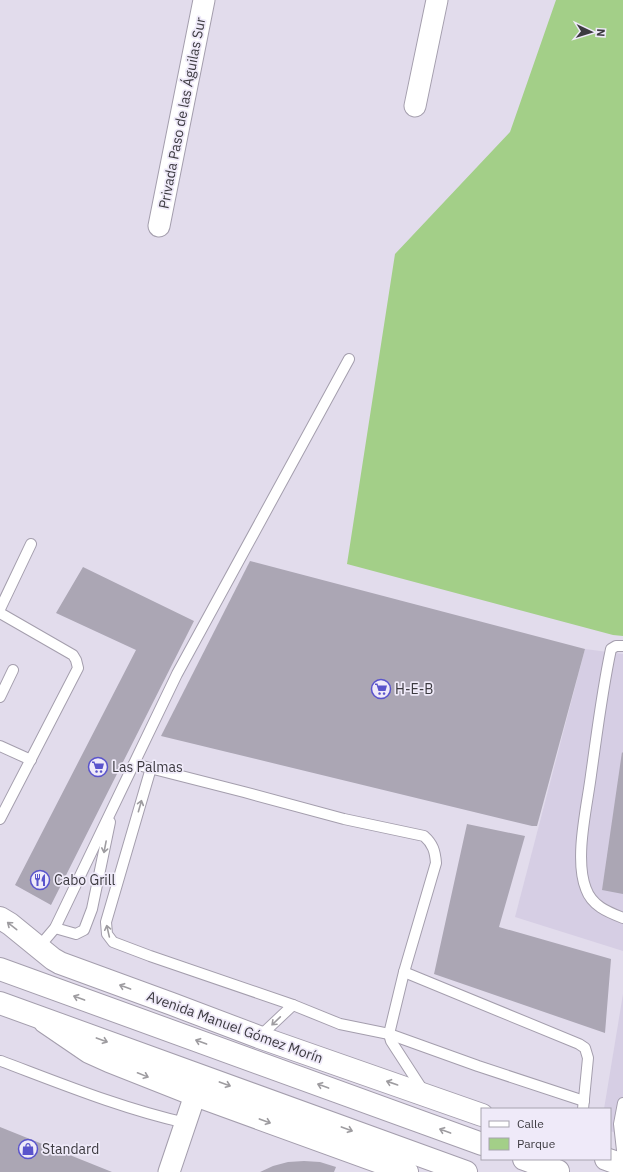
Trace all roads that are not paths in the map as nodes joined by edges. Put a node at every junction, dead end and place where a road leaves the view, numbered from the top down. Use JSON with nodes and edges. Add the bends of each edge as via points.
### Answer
{"nodes":[{"id":1,"x":204,"y":0,"type":"edge"},
{"id":2,"x":437,"y":0,"type":"edge"},
{"id":3,"x":415,"y":106,"type":"dead end"},
{"id":4,"x":159,"y":226,"type":"dead end"},
{"id":5,"x":349,"y":359,"type":"dead end"},
{"id":6,"x":31,"y":544,"type":"dead end"},
{"id":7,"x":0,"y":608,"type":"edge"},
{"id":8,"x":0,"y":613,"type":"edge"},
{"id":9,"x":623,"y":646,"type":"edge"},
{"id":10,"x":13,"y":670,"type":"dead end"},
{"id":11,"x":0,"y":697,"type":"edge"},
{"id":12,"x":0,"y":746,"type":"edge"},
{"id":13,"x":31,"y":760,"type":"junction"},
{"id":14,"x":134,"y":764,"type":"junction"},
{"id":15,"x":151,"y":768,"type":"junction"},
{"id":16,"x":113,"y":809,"type":"junction"},
{"id":17,"x":0,"y":819,"type":"edge"},
{"id":18,"x":0,"y":918,"type":"edge"},
{"id":19,"x":623,"y":918,"type":"edge"},
{"id":20,"x":55,"y":928,"type":"junction"},
{"id":21,"x":38,"y":948,"type":"junction"},
{"id":22,"x":0,"y":970,"type":"edge"},
{"id":23,"x":404,"y":972,"type":"junction"},
{"id":24,"x":0,"y":1003,"type":"edge"},
{"id":25,"x":293,"y":1004,"type":"junction"},
{"id":26,"x":36,"y":1016,"type":"junction"},
{"id":27,"x":389,"y":1034,"type":"junction"},
{"id":28,"x":259,"y":1037,"type":"junction"},
{"id":29,"x":1,"y":1061,"type":"dead end"},
{"id":30,"x":195,"y":1095,"type":"junction"},
{"id":31,"x":426,"y":1095,"type":"junction"},
{"id":32,"x":623,"y":1103,"type":"edge"},
{"id":33,"x":584,"y":1105,"type":"edge"},
{"id":34,"x":481,"y":1115,"type":"edge"},
{"id":35,"x":186,"y":1124,"type":"junction"},
{"id":36,"x":481,"y":1144,"type":"edge"},
{"id":37,"x":623,"y":1159,"type":"edge"},
{"id":38,"x":529,"y":1160,"type":"edge"},
{"id":39,"x":608,"y":1160,"type":"edge"},
{"id":40,"x":623,"y":1166,"type":"edge"},
{"id":41,"x":562,"y":1167,"type":"edge"},
{"id":42,"x":169,"y":1172,"type":"edge"},
{"id":43,"x":407,"y":1172,"type":"edge"},
{"id":44,"x":466,"y":1172,"type":"edge"},
{"id":45,"x":622,"y":1172,"type":"edge"}],
"edges":[{"from":1,"to":4,"type":"street","name":"Privada Paso de las Águilas Sur"},
{"from":2,"to":3,"type":"street"},
{"from":5,"to":14,"type":"lane","via":[[177,674]]},
{"from":6,"to":7,"type":"lane"},
{"from":8,"to":13,"type":"lane","via":[[73,655],[78,663],[77,672]]},
{"from":9,"to":19,"type":"lane","via":[[611,649],[605,678],[582,843],[582,875],[586,891],[592,900],[601,908]]},
{"from":10,"to":11,"type":"lane"},
{"from":12,"to":13,"type":"lane"},
{"from":13,"to":17,"type":"lane"},
{"from":14,"to":15,"type":"lane"},
{"from":14,"to":16,"type":"lane"},
{"from":15,"to":23,"type":"lane","via":[[424,836],[433,845],[436,863]]},
{"from":25,"to":15,"type":"lane","one_way":true,"via":[[150,956],[113,942],[107,934],[106,922]]},
{"from":16,"to":20,"type":"lane"},
{"from":16,"to":20,"type":"lane","one_way":true,"via":[[97,892],[88,923],[84,930],[76,934]]},
{"from":21,"to":18,"type":"main road","name":"Avenida Manuel Gómez Morín","one_way":true},
{"from":20,"to":21,"type":"lane"},
{"from":28,"to":21,"type":"main road","name":"Avenida Manuel Gómez Morín","one_way":true,"via":[[60,963]]},
{"from":36,"to":22,"type":"main road","name":"Avenida Manuel Gómez Morín","one_way":true},
{"from":23,"to":27,"type":"lane"},
{"from":23,"to":33,"type":"lane","via":[[579,1044],[584,1048],[588,1058]]},
{"from":24,"to":26,"type":"main road"},
{"from":25,"to":27,"type":"lane","via":[[340,1024]]},
{"from":25,"to":28,"type":"lane","one_way":true},
{"from":26,"to":30,"type":"main road","one_way":true,"via":[[90,1052]]},
{"from":26,"to":44,"type":"main road","one_way":true},
{"from":27,"to":31,"type":"lane"},
{"from":27,"to":33,"type":"lane"},
{"from":31,"to":28,"type":"main road","name":"Avenida Manuel Gómez Morín","one_way":true},
{"from":29,"to":35,"type":"lane","via":[[81,1091]]},
{"from":30,"to":35,"type":"street"},
{"from":30,"to":43,"type":"main road","one_way":true},
{"from":31,"to":34,"type":"main road","name":"Avenida Manuel Gómez Morín"},
{"from":32,"to":37,"type":"lane","via":[[620,1124]]},
{"from":35,"to":42,"type":"street"},
{"from":38,"to":41,"type":"main road"},
{"from":39,"to":40,"type":"main road"},
{"from":40,"to":45,"type":"street"}]}
